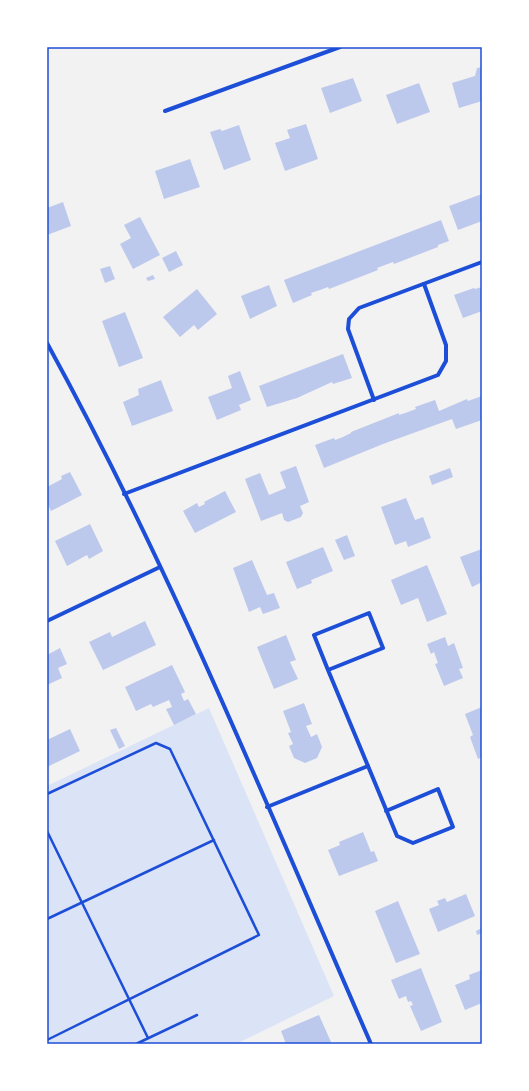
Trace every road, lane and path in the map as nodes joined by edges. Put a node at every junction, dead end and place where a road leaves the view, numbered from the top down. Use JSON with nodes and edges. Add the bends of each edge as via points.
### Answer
{"nodes":[{"id":1,"x":340,"y":47,"type":"edge"},
{"id":2,"x":164,"y":111,"type":"dead end"},
{"id":3,"x":482,"y":262,"type":"edge"},
{"id":4,"x":424,"y":284,"type":"junction"},
{"id":5,"x":47,"y":343,"type":"edge"},
{"id":6,"x":374,"y":400,"type":"junction"},
{"id":7,"x":124,"y":494,"type":"junction"},
{"id":8,"x":160,"y":567,"type":"junction"},
{"id":9,"x":47,"y":621,"type":"edge"},
{"id":10,"x":328,"y":670,"type":"junction"},
{"id":11,"x":368,"y":766,"type":"junction"},
{"id":12,"x":47,"y":794,"type":"edge"},
{"id":13,"x":267,"y":806,"type":"junction"},
{"id":14,"x":386,"y":810,"type":"junction"},
{"id":15,"x":47,"y":831,"type":"edge"},
{"id":16,"x":214,"y":840,"type":"junction"},
{"id":17,"x":82,"y":903,"type":"junction"},
{"id":18,"x":47,"y":919,"type":"edge"},
{"id":19,"x":129,"y":1000,"type":"junction"},
{"id":20,"x":197,"y":1015,"type":"dead end"},
{"id":21,"x":148,"y":1038,"type":"junction"},
{"id":22,"x":47,"y":1040,"type":"edge"},
{"id":23,"x":136,"y":1044,"type":"edge"},
{"id":24,"x":371,"y":1044,"type":"edge"}],
"edges":[{"from":1,"to":2,"type":"street"},
{"from":3,"to":4,"type":"street"},
{"from":4,"to":6,"type":"street","via":[[446,345],[446,361],[438,375]]},
{"from":4,"to":6,"type":"street","via":[[359,308],[349,319],[348,329]]},
{"from":5,"to":7,"type":"street","via":[[87,416]]},
{"from":6,"to":7,"type":"street"},
{"from":7,"to":8,"type":"street"},
{"from":8,"to":9,"type":"street"},
{"from":8,"to":13,"type":"street"},
{"from":10,"to":10,"type":"street","via":[[314,635],[369,613],[383,648]]},
{"from":10,"to":11,"type":"street"},
{"from":11,"to":13,"type":"street"},
{"from":11,"to":14,"type":"street"},
{"from":12,"to":16,"type":"path","via":[[156,743],[170,749]]},
{"from":13,"to":24,"type":"street"},
{"from":14,"to":14,"type":"street","via":[[397,836],[413,843],[453,827],[438,789]]},
{"from":15,"to":17,"type":"path"},
{"from":16,"to":17,"type":"path"},
{"from":16,"to":19,"type":"path","via":[[259,935]]},
{"from":17,"to":18,"type":"path"},
{"from":17,"to":19,"type":"path"},
{"from":19,"to":21,"type":"path"},
{"from":19,"to":22,"type":"path"},
{"from":20,"to":21,"type":"path"},
{"from":21,"to":23,"type":"path"}]}
